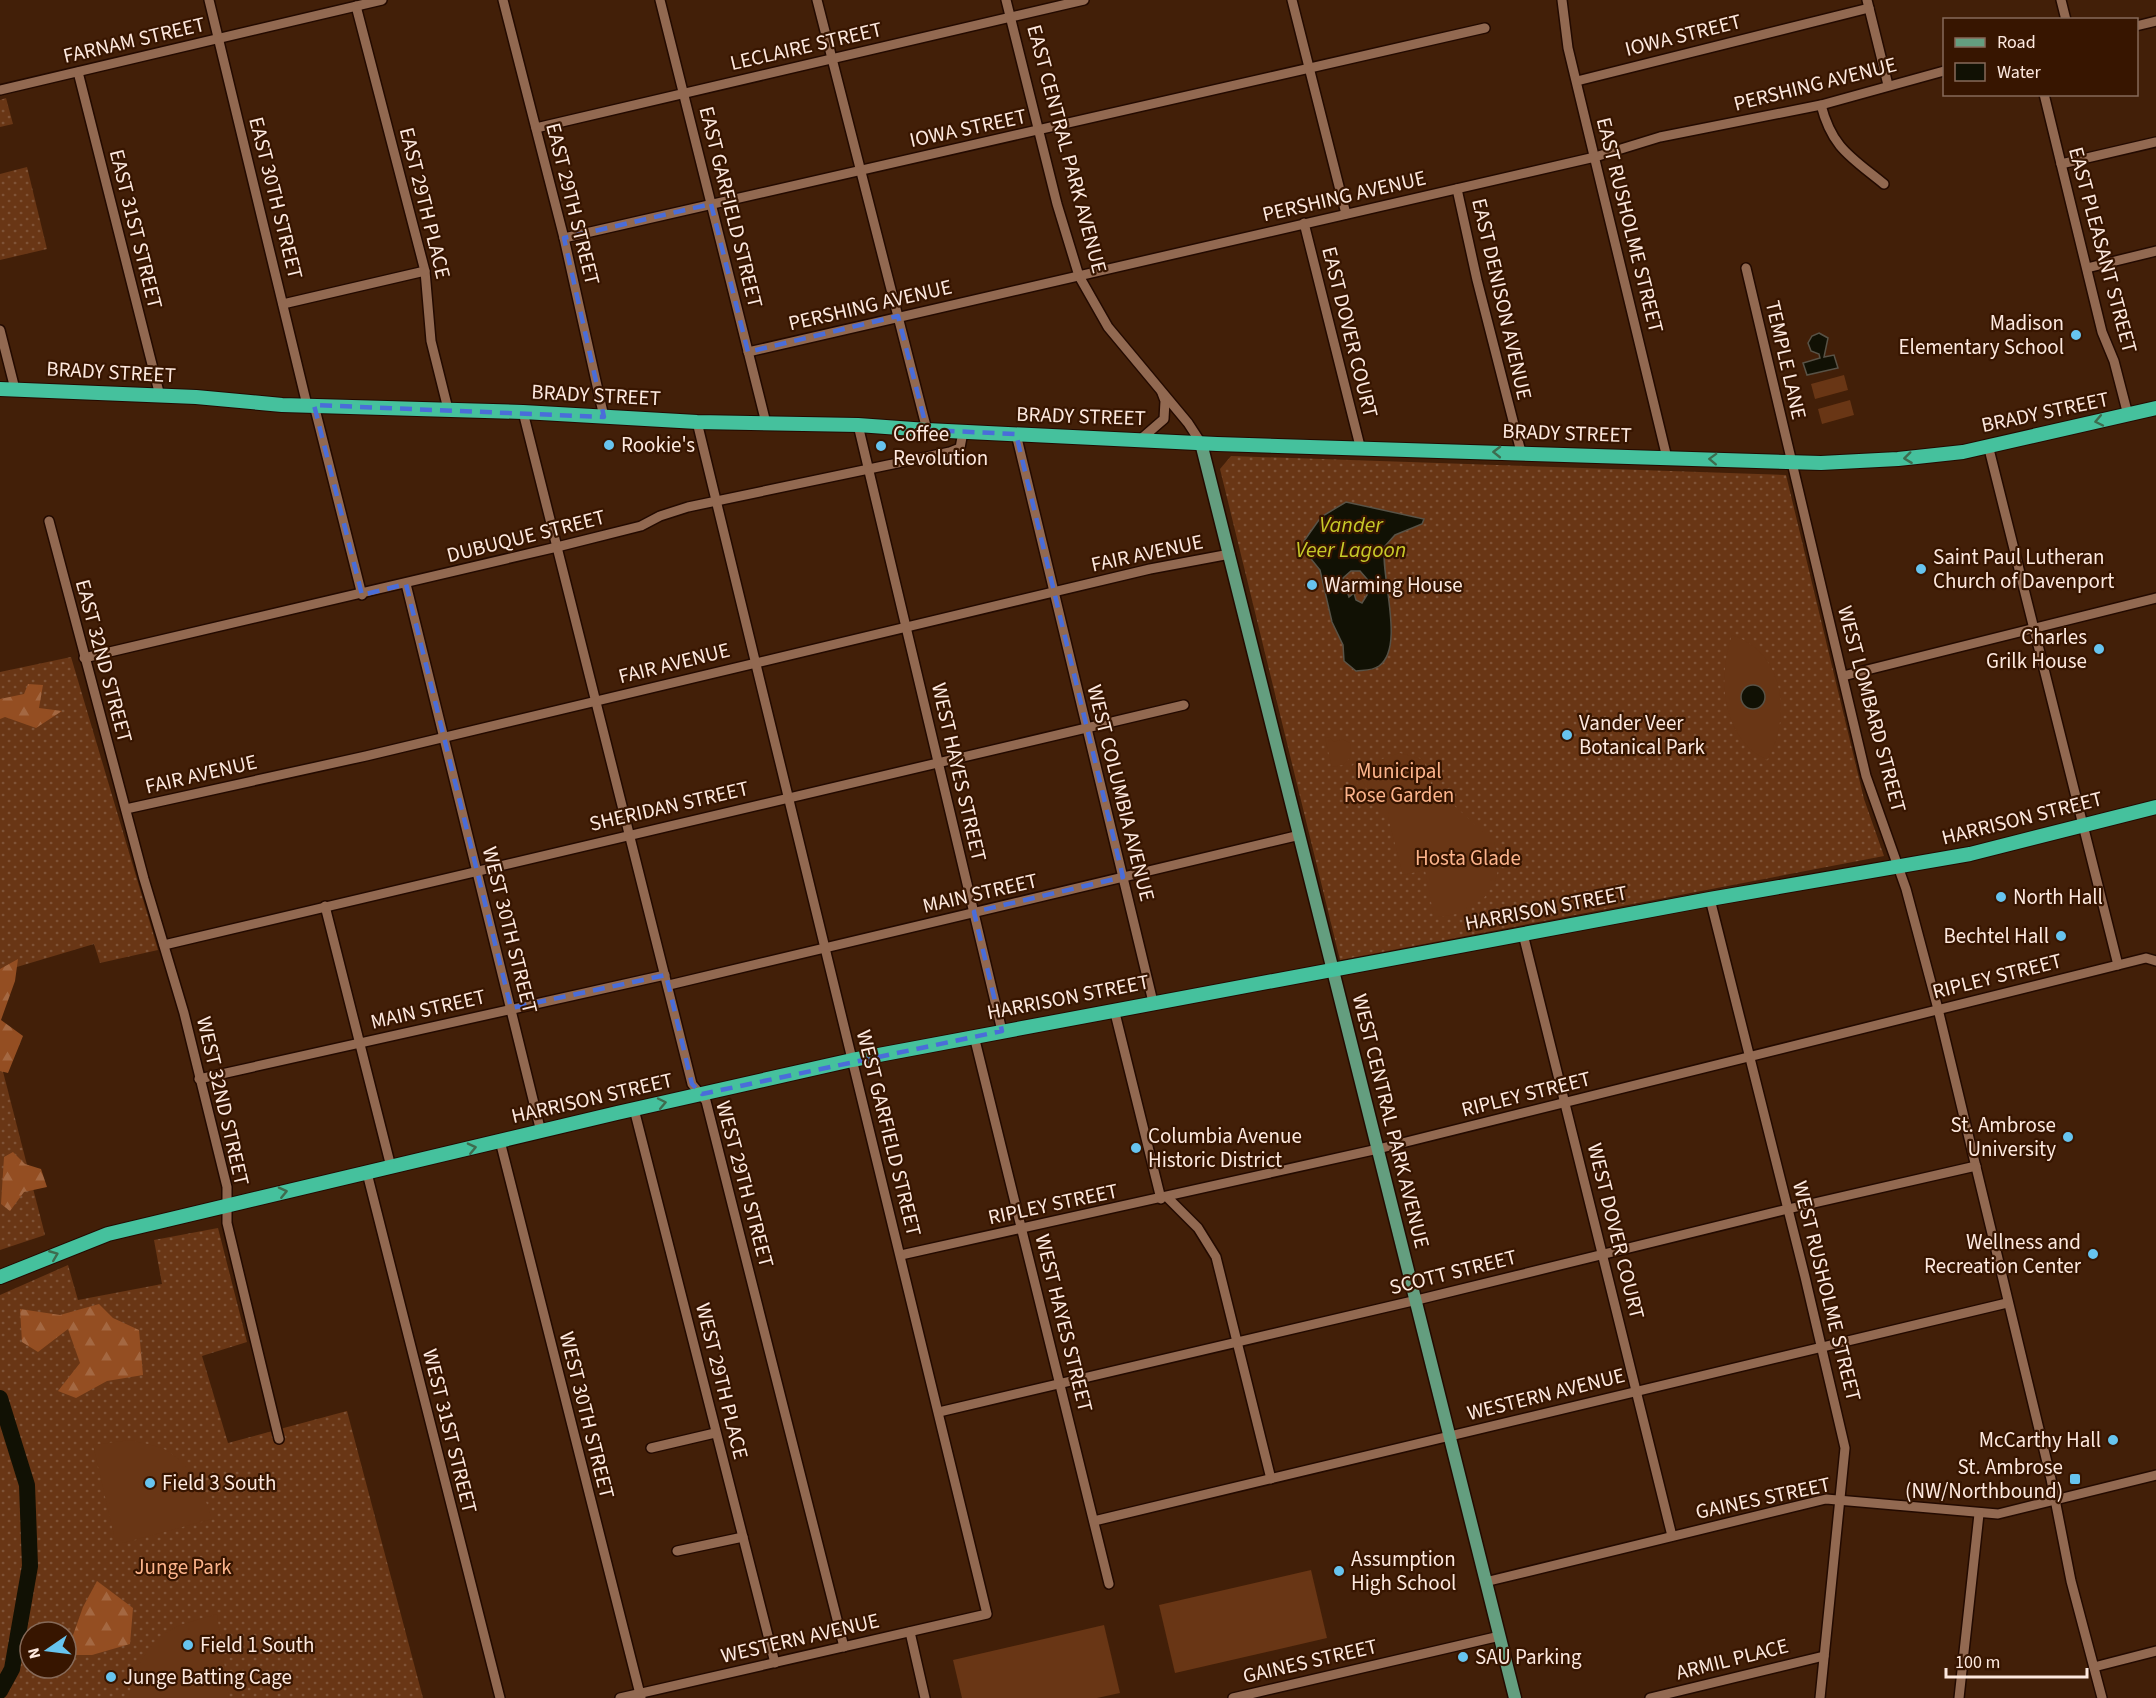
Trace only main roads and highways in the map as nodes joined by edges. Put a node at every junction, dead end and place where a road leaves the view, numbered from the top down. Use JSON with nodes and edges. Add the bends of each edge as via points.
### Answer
{"nodes":[{"id":1,"x":0,"y":389,"type":"edge"},
{"id":2,"x":2156,"y":408,"type":"edge"},
{"id":3,"x":1201,"y":443,"type":"junction"},
{"id":4,"x":1230,"y":554,"type":"joint"},
{"id":5,"x":2156,"y":807,"type":"edge"},
{"id":6,"x":1332,"y":970,"type":"junction"},
{"id":7,"x":0,"y":1277,"type":"edge"},
{"id":8,"x":1515,"y":1698,"type":"edge"}],
"edges":[{"from":1,"to":3,"type":"highway","name":"BRADY STREET","via":[[697,422],[858,424]]},
{"from":2,"to":3,"type":"highway","name":"BRADY STREET","one_way":true,"via":[[1962,452],[1898,459],[1790,462]]},
{"from":3,"to":4,"type":"main road","name":"EAST CENTRAL PARK AVENUE"},
{"from":4,"to":6,"type":"main road","name":"WEST CENTRAL PARK AVENUE"},
{"from":5,"to":6,"type":"highway","name":"HARRISON STREET","via":[[2005,846],[1899,867]]},
{"from":7,"to":6,"type":"highway","name":"HARRISON STREET","one_way":true,"via":[[108,1234],[634,1109],[852,1060]]},
{"from":6,"to":8,"type":"main road","name":"WEST CENTRAL PARK AVENUE"}]}
